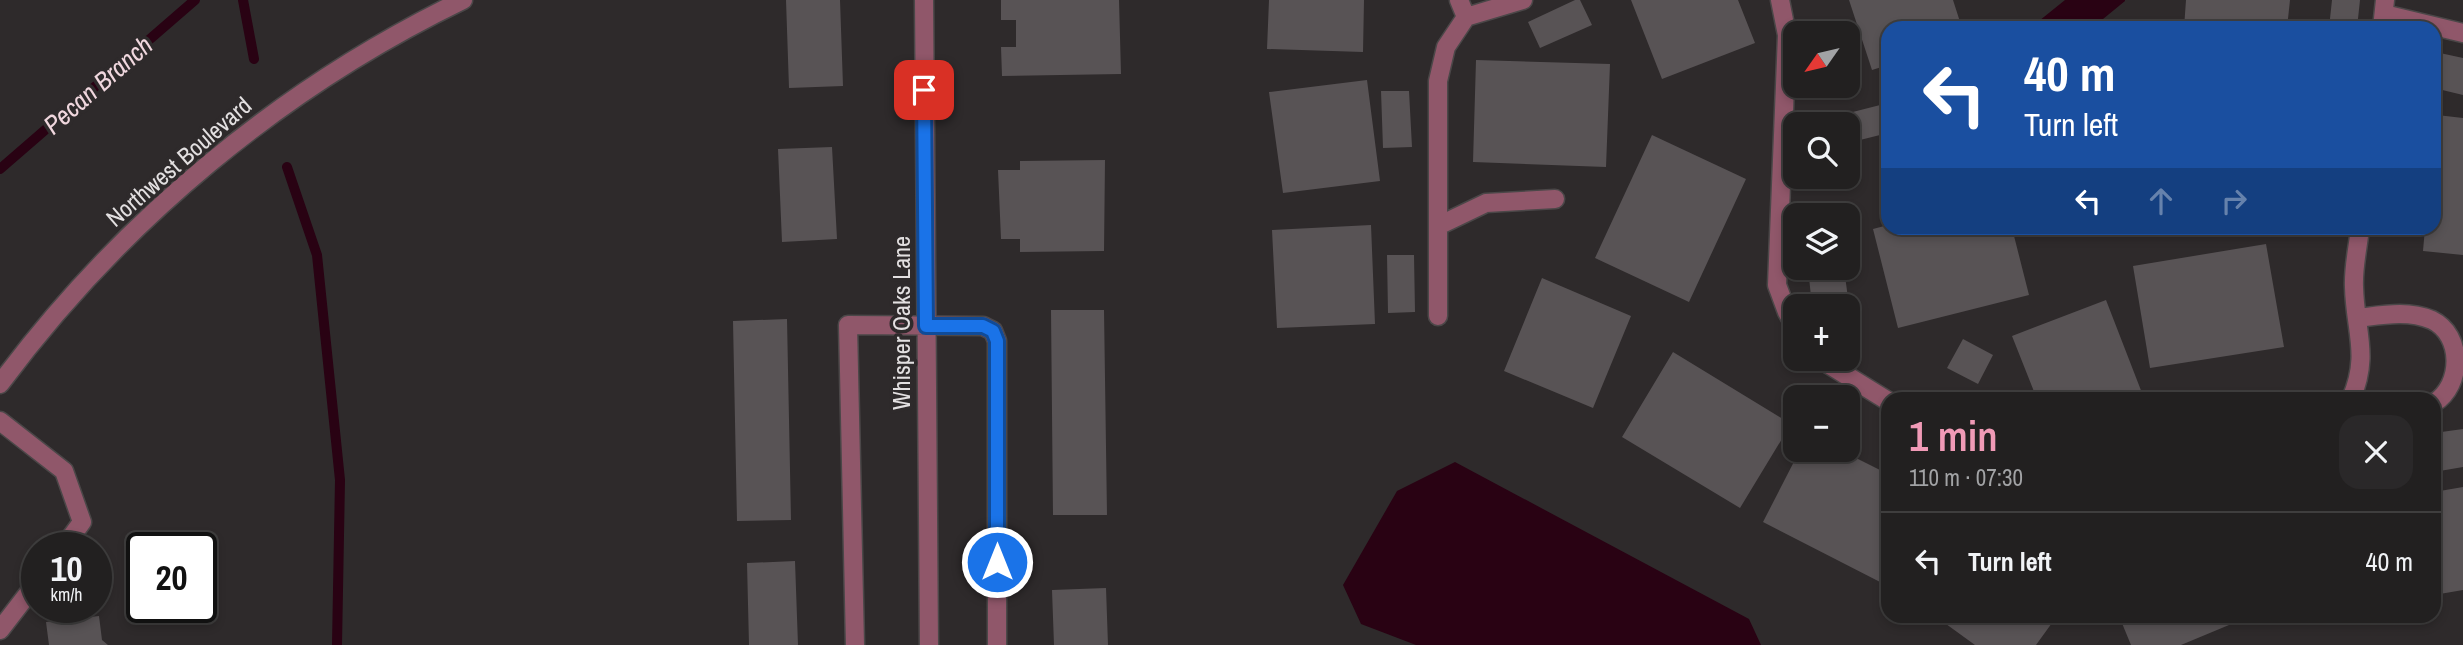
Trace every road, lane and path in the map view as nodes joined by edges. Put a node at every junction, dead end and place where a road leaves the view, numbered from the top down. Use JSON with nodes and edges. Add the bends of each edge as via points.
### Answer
{"nodes":[{"id":1,"x":463,"y":0,"type":"edge"},
{"id":2,"x":924,"y":0,"type":"edge"},
{"id":3,"x":1523,"y":0,"type":"edge"},
{"id":4,"x":1780,"y":0,"type":"edge"},
{"id":5,"x":1462,"y":8,"type":"edge"},
{"id":6,"x":2384,"y":14,"type":"edge"},
{"id":7,"x":2413,"y":21,"type":"edge"},
{"id":8,"x":2441,"y":28,"type":"edge"},
{"id":9,"x":2463,"y":33,"type":"edge"},
{"id":10,"x":1555,"y":199,"type":"dead end"},
{"id":11,"x":1438,"y":226,"type":"junction"},
{"id":12,"x":2359,"y":235,"type":"edge"},
{"id":13,"x":1783,"y":301,"type":"edge"},
{"id":14,"x":1438,"y":316,"type":"dead end"},
{"id":15,"x":2358,"y":318,"type":"junction"},
{"id":16,"x":926,"y":326,"type":"junction"},
{"id":17,"x":1839,"y":371,"type":"edge"},
{"id":18,"x":0,"y":384,"type":"edge"},
{"id":19,"x":2354,"y":392,"type":"edge"},
{"id":20,"x":1881,"y":397,"type":"edge"},
{"id":21,"x":2441,"y":399,"type":"edge"},
{"id":22,"x":0,"y":421,"type":"edge"},
{"id":23,"x":74,"y":532,"type":"edge"},
{"id":24,"x":21,"y":603,"type":"edge"},
{"id":25,"x":0,"y":630,"type":"edge"},
{"id":26,"x":855,"y":645,"type":"edge"},
{"id":27,"x":929,"y":645,"type":"edge"},
{"id":28,"x":997,"y":645,"type":"edge"}],
"edges":[{"from":1,"to":18,"type":"street","name":"Northwest Boulevard","via":[[323,79],[214,158],[113,252],[31,342]]},
{"from":2,"to":16,"type":"street","name":"Whisper Oaks Lane"},
{"from":3,"to":5,"type":"street"},
{"from":4,"to":13,"type":"street","via":[[1787,35],[1777,285]]},
{"from":5,"to":11,"type":"street","via":[[1438,81]]},
{"from":6,"to":7,"type":"street"},
{"from":8,"to":9,"type":"street"},
{"from":10,"to":11,"type":"street","via":[[1486,203]]},
{"from":11,"to":14,"type":"street"},
{"from":12,"to":15,"type":"street","via":[[2354,286]]},
{"from":15,"to":19,"type":"street","via":[[2362,349]]},
{"from":15,"to":21,"type":"street","via":[[2414,314],[2435,321],[2450,333],[2458,347],[2460,367]]},
{"from":16,"to":26,"type":"street","via":[[848,325]]},
{"from":16,"to":27,"type":"street","name":"Whisper Oaks Lane"},
{"from":16,"to":28,"type":"street","via":[[983,326],[993,331],[997,341]]},
{"from":17,"to":20,"type":"street"},
{"from":22,"to":23,"type":"street","via":[[64,471],[82,522]]},
{"from":24,"to":25,"type":"street"}]}
